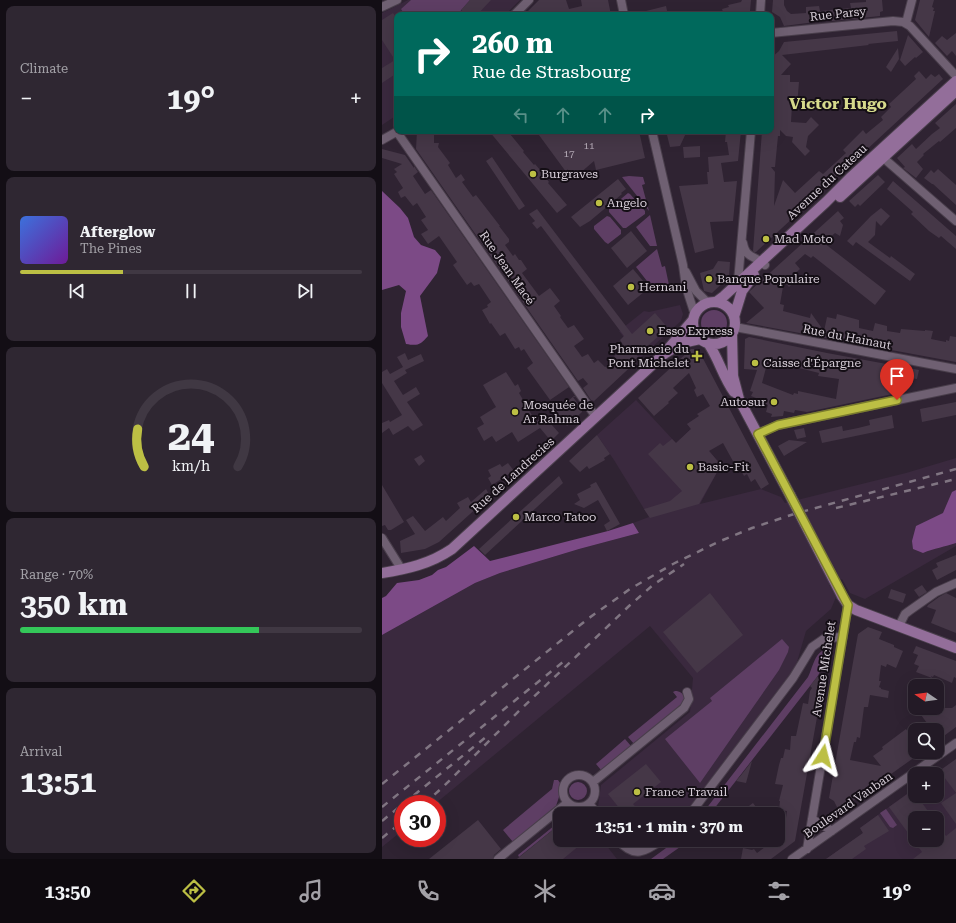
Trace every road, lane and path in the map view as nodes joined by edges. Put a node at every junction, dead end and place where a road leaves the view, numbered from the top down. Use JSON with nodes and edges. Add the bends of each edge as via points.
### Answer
{"nodes":[{"id":1,"x":397,"y":0,"type":"edge"},
{"id":2,"x":529,"y":0,"type":"edge"},
{"id":3,"x":621,"y":0,"type":"edge"},
{"id":4,"x":761,"y":0,"type":"edge"},
{"id":5,"x":912,"y":0,"type":"edge"},
{"id":6,"x":382,"y":6,"type":"edge"},
{"id":7,"x":517,"y":12,"type":"edge"},
{"id":8,"x":623,"y":12,"type":"edge"},
{"id":9,"x":760,"y":12,"type":"edge"},
{"id":10,"x":906,"y":23,"type":"junction"},
{"id":11,"x":774,"y":33,"type":"edge"},
{"id":12,"x":956,"y":76,"type":"edge"},
{"id":13,"x":956,"y":80,"type":"edge"},
{"id":14,"x":956,"y":91,"type":"edge"},
{"id":15,"x":394,"y":133,"type":"edge"},
{"id":16,"x":400,"y":134,"type":"edge"},
{"id":17,"x":653,"y":134,"type":"edge"},
{"id":18,"x":751,"y":134,"type":"edge"},
{"id":19,"x":382,"y":140,"type":"edge"},
{"id":20,"x":880,"y":155,"type":"junction"},
{"id":21,"x":956,"y":221,"type":"edge"},
{"id":22,"x":742,"y":240,"type":"junction"},
{"id":23,"x":763,"y":263,"type":"junction"},
{"id":24,"x":683,"y":265,"type":"junction"},
{"id":25,"x":738,"y":282,"type":"junction"},
{"id":26,"x":712,"y":302,"type":"junction"},
{"id":27,"x":694,"y":318,"type":"junction"},
{"id":28,"x":734,"y":326,"type":"junction"},
{"id":29,"x":704,"y":341,"type":"junction"},
{"id":30,"x":664,"y":354,"type":"junction"},
{"id":31,"x":956,"y":369,"type":"edge"},
{"id":32,"x":956,"y":388,"type":"edge"},
{"id":33,"x":739,"y":399,"type":"junction"},
{"id":34,"x":596,"y":417,"type":"junction"},
{"id":35,"x":758,"y":434,"type":"junction"},
{"id":36,"x":382,"y":538,"type":"edge"},
{"id":37,"x":402,"y":570,"type":"junction"},
{"id":38,"x":382,"y":573,"type":"edge"},
{"id":39,"x":956,"y":583,"type":"edge"},
{"id":40,"x":848,"y":605,"type":"junction"},
{"id":41,"x":899,"y":626,"type":"junction"},
{"id":42,"x":843,"y":637,"type":"junction"},
{"id":43,"x":956,"y":648,"type":"edge"},
{"id":44,"x":687,"y":692,"type":"dead end"},
{"id":45,"x":956,"y":743,"type":"edge"},
{"id":46,"x":593,"y":782,"type":"junction"},
{"id":47,"x":567,"y":803,"type":"junction"},
{"id":48,"x":589,"y":804,"type":"junction"},
{"id":49,"x":592,"y":807,"type":"edge"},
{"id":50,"x":695,"y":807,"type":"edge"},
{"id":51,"x":812,"y":819,"type":"junction"},
{"id":52,"x":832,"y":831,"type":"junction"},
{"id":53,"x":626,"y":847,"type":"edge"},
{"id":54,"x":652,"y":847,"type":"edge"},
{"id":55,"x":807,"y":849,"type":"junction"},
{"id":56,"x":498,"y":859,"type":"edge"},
{"id":57,"x":792,"y":859,"type":"edge"}],
"edges":[{"from":1,"to":6,"type":"street"},
{"from":2,"to":7,"type":"street"},
{"from":3,"to":8,"type":"street"},
{"from":4,"to":9,"type":"street"},
{"from":5,"to":10,"type":"street"},
{"from":10,"to":11,"type":"street","name":"Rue Parsy","via":[[893,20]]},
{"from":10,"to":12,"type":"street"},
{"from":13,"to":20,"type":"main road","name":"Avenue du Cateau"},
{"from":14,"to":20,"type":"main road","name":"Avenue du Cateau"},
{"from":15,"to":19,"type":"street"},
{"from":16,"to":34,"type":"street","name":"Rue Jean Macé"},
{"from":17,"to":24,"type":"street"},
{"from":18,"to":22,"type":"street"},
{"from":20,"to":21,"type":"street"},
{"from":20,"to":23,"type":"main road","name":"Avenue du Cateau"},
{"from":22,"to":23,"type":"street","via":[[747,254]]},
{"from":22,"to":25,"type":"street"},
{"from":23,"to":25,"type":"main road","name":"Avenue du Cateau"},
{"from":23,"to":28,"type":"main road","name":"Avenue du Cateau","via":[[745,286]]},
{"from":24,"to":26,"type":"street","via":[[696,291]]},
{"from":24,"to":27,"type":"street"},
{"from":25,"to":26,"type":"main road","name":"Avenue du Cateau","via":[[724,296]]},
{"from":26,"to":27,"type":"main road","via":[[699,308]]},
{"from":26,"to":28,"type":"main road","via":[[731,310]]},
{"from":27,"to":29,"type":"main road","via":[[694,329]]},
{"from":27,"to":30,"type":"main road","name":"Rue de Landrecies"},
{"from":28,"to":29,"type":"main road","via":[[722,343]]},
{"from":28,"to":31,"type":"street","name":"Rue du Hainaut"},
{"from":28,"to":33,"type":"main road","via":[[733,376]]},
{"from":29,"to":30,"type":"main road","name":"Rue de Landrecies","via":[[682,343]]},
{"from":29,"to":33,"type":"main road","via":[[716,355],[727,382]]},
{"from":30,"to":34,"type":"main road","name":"Rue de Landrecies"},
{"from":32,"to":35,"type":"street","via":[[778,425]]},
{"from":33,"to":35,"type":"main road"},
{"from":34,"to":37,"type":"main road","name":"Rue de Landrecies","via":[[452,549],[431,561]]},
{"from":35,"to":40,"type":"main road","bridge":true},
{"from":36,"to":37,"type":"street"},
{"from":37,"to":38,"type":"main road","name":"Rue de Landrecies"},
{"from":39,"to":41,"type":"street","via":[[936,592],[909,611]]},
{"from":40,"to":41,"type":"main road"},
{"from":40,"to":42,"type":"street","name":"Avenue Michelet"},
{"from":41,"to":43,"type":"main road"},
{"from":42,"to":50,"type":"street","via":[[825,638],[812,647],[793,678]]},
{"from":42,"to":51,"type":"street","name":"Avenue Michelet"},
{"from":44,"to":46,"type":"street","via":[[689,699],[684,708]]},
{"from":45,"to":52,"type":"street","name":"Boulevard Vauban"},
{"from":46,"to":47,"type":"street","via":[[583,775],[569,777],[562,791]]},
{"from":46,"to":48,"type":"street","via":[[595,794]]},
{"from":47,"to":48,"type":"street","via":[[578,807]]},
{"from":47,"to":56,"type":"street"},
{"from":48,"to":49,"type":"street"},
{"from":51,"to":52,"type":"street"},
{"from":51,"to":55,"type":"street","name":"Avenue Michelet"},
{"from":52,"to":55,"type":"street","name":"Boulevard Vauban"},
{"from":53,"to":54,"type":"street","via":[[641,852]]},
{"from":55,"to":57,"type":"street","name":"Boulevard Vauban"}]}
